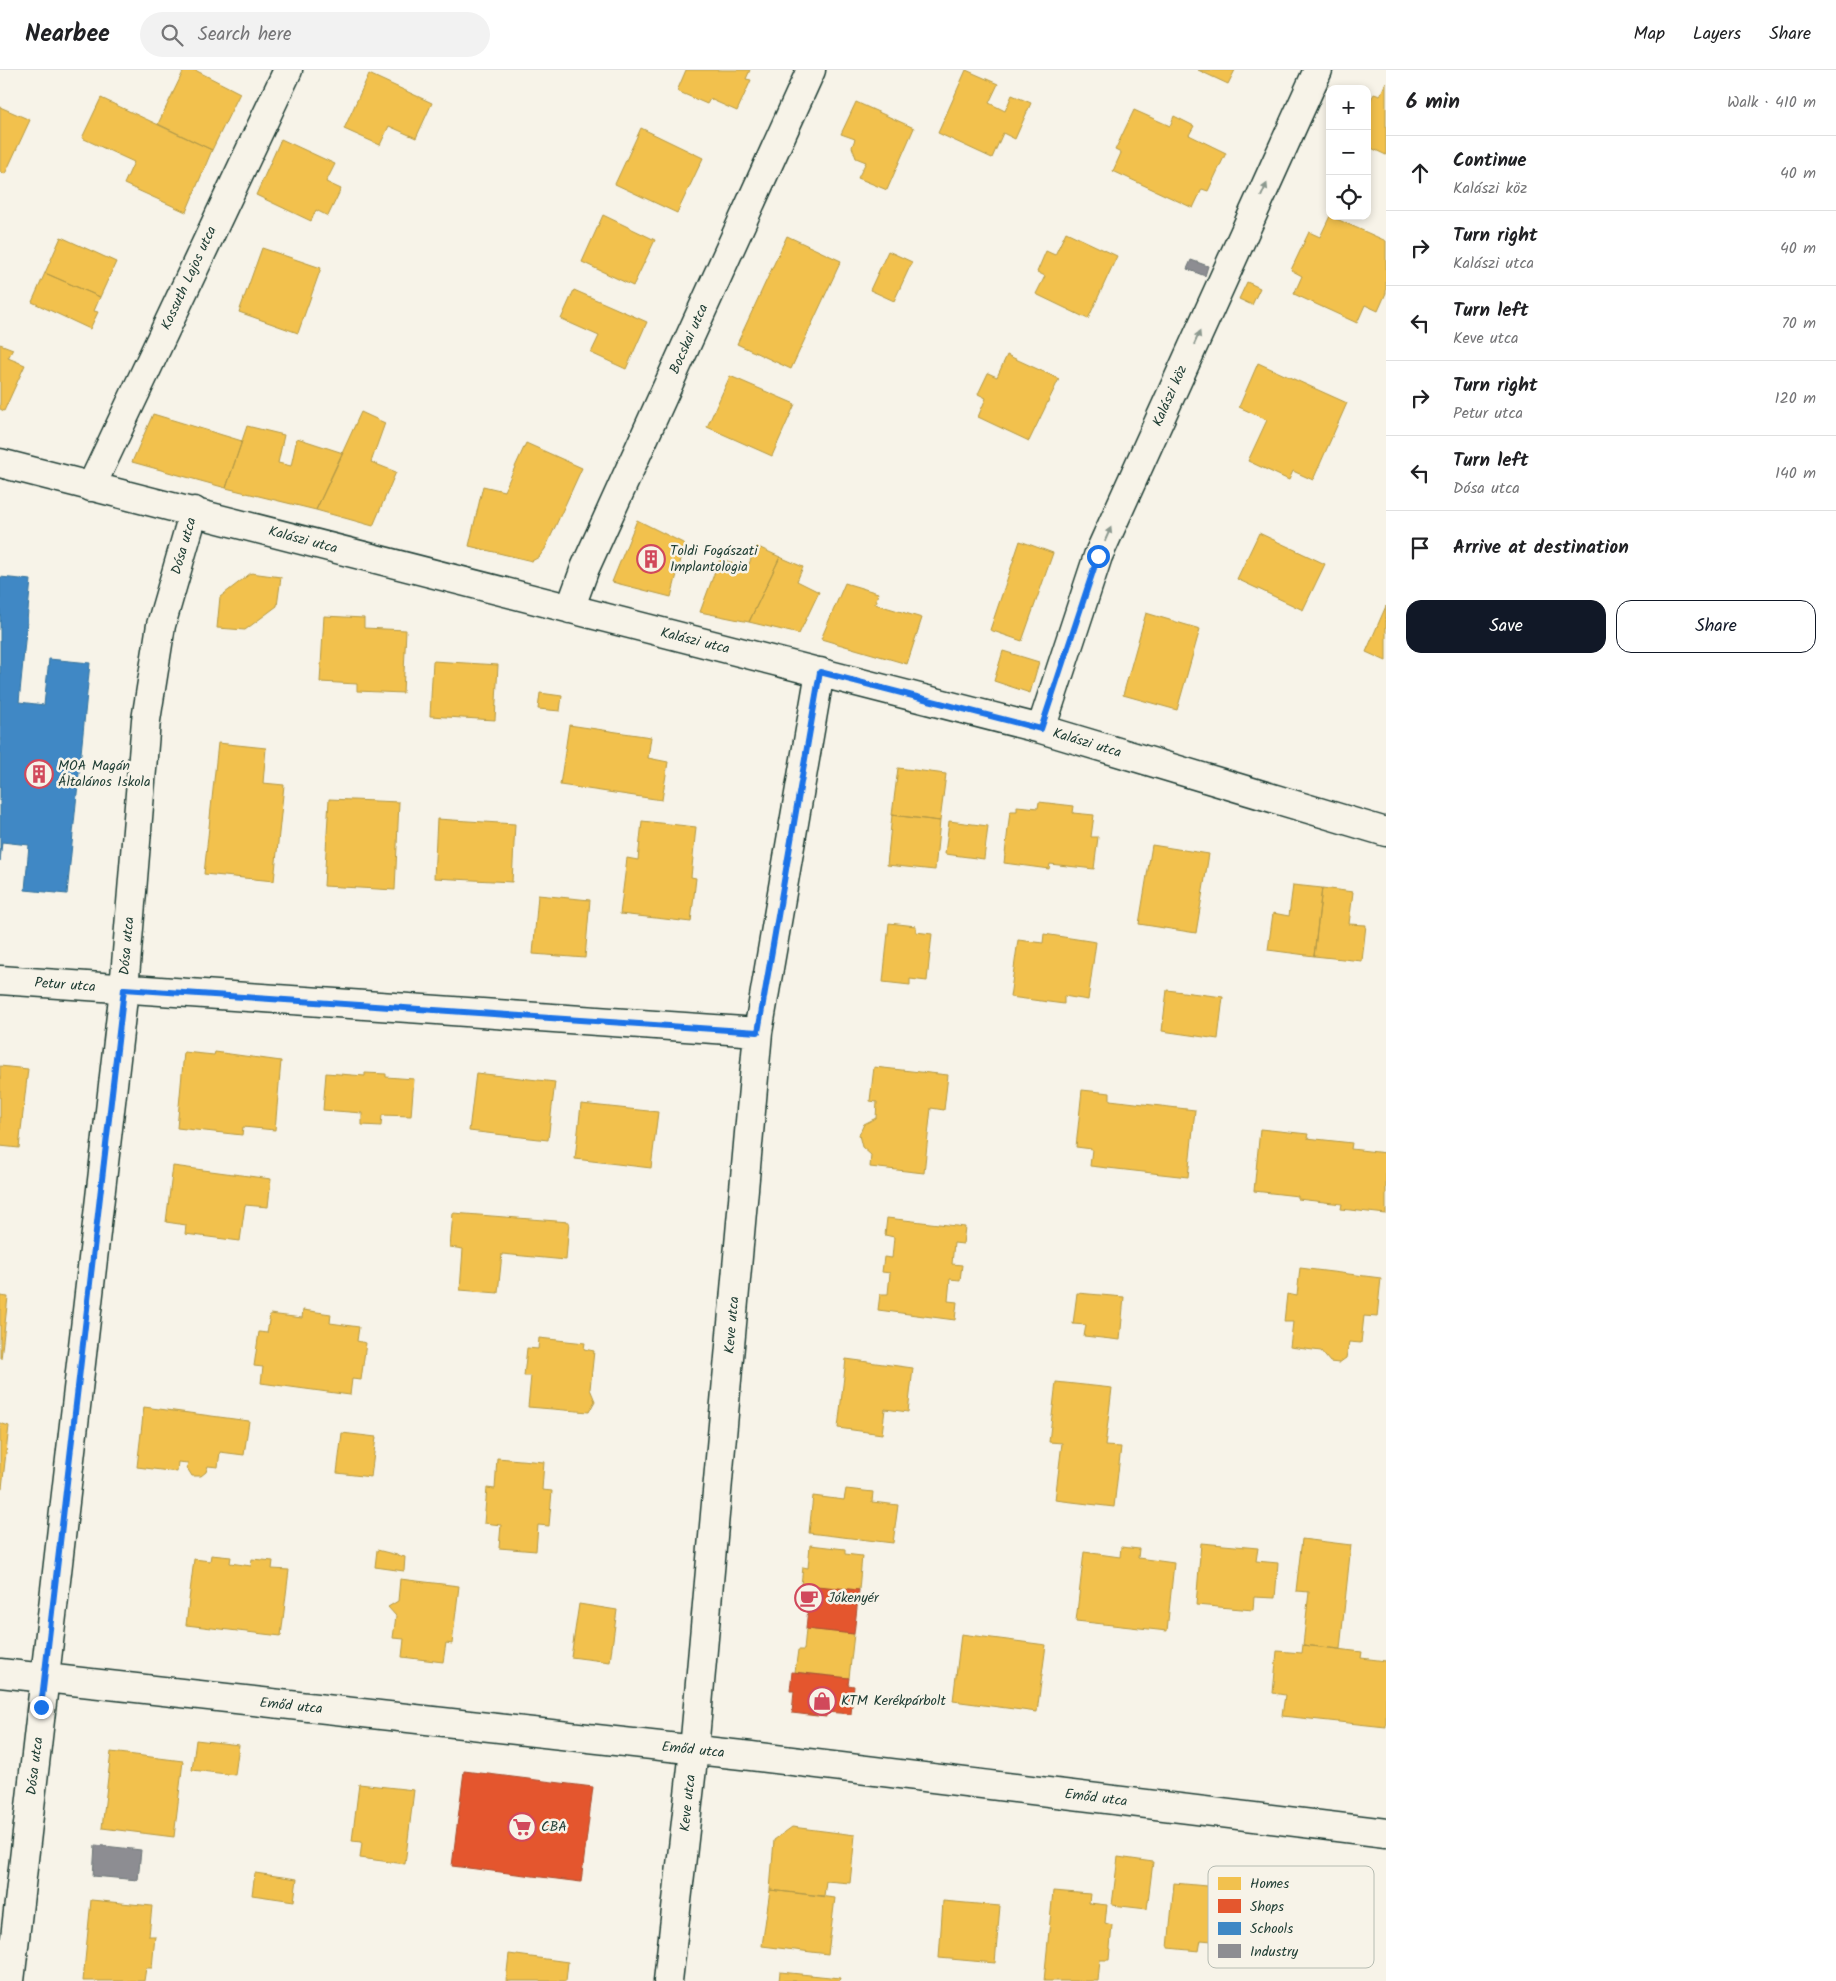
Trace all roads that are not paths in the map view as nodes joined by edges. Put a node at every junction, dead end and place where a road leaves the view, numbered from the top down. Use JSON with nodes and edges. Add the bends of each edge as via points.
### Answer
{"nodes":[{"id":1,"x":288,"y":70,"type":"edge"},
{"id":2,"x":811,"y":70,"type":"edge"},
{"id":3,"x":1318,"y":70,"type":"edge"},
{"id":4,"x":0,"y":463,"type":"edge"},
{"id":5,"x":91,"y":487,"type":"junction"},
{"id":6,"x":194,"y":511,"type":"junction"},
{"id":7,"x":570,"y":609,"type":"junction"},
{"id":8,"x":820,"y":672,"type":"junction"},
{"id":9,"x":1041,"y":729,"type":"junction"},
{"id":10,"x":1386,"y":832,"type":"edge"},
{"id":11,"x":0,"y":980,"type":"edge"},
{"id":12,"x":124,"y":989,"type":"junction"},
{"id":13,"x":758,"y":1032,"type":"junction"},
{"id":14,"x":0,"y":1673,"type":"edge"},
{"id":15,"x":45,"y":1678,"type":"junction"},
{"id":16,"x":694,"y":1750,"type":"junction"},
{"id":17,"x":1386,"y":1833,"type":"edge"},
{"id":18,"x":10,"y":1981,"type":"edge"},
{"id":19,"x":668,"y":1981,"type":"edge"}],
"edges":[{"from":1,"to":5,"type":"street","name":"Kossuth Lajos utca"},
{"from":2,"to":7,"type":"street","name":"Bocskai utca","via":[[585,568]]},
{"from":9,"to":3,"type":"street","name":"Kalászi köz","one_way":true,"via":[[1098,556]]},
{"from":4,"to":5,"type":"street","name":"Kalászi utca"},
{"from":5,"to":6,"type":"street","name":"Kalászi utca"},
{"from":6,"to":7,"type":"street","name":"Kalászi utca"},
{"from":6,"to":12,"type":"street","name":"Dósa utca","via":[[162,625],[152,677]]},
{"from":7,"to":8,"type":"street","name":"Kalászi utca"},
{"from":8,"to":9,"type":"street","name":"Kalászi utca"},
{"from":8,"to":13,"type":"street","name":"Keve utca"},
{"from":9,"to":10,"type":"street","name":"Kalászi utca"},
{"from":11,"to":12,"type":"street","name":"Petur utca"},
{"from":12,"to":13,"type":"street","name":"Petur utca"},
{"from":12,"to":15,"type":"street","name":"Dósa utca"},
{"from":13,"to":16,"type":"street","name":"Keve utca"},
{"from":14,"to":15,"type":"street","name":"Emőd utca"},
{"from":15,"to":16,"type":"street","name":"Emőd utca"},
{"from":15,"to":18,"type":"street","name":"Dósa utca"},
{"from":16,"to":17,"type":"street","name":"Emőd utca"},
{"from":16,"to":19,"type":"street","name":"Keve utca"}]}
